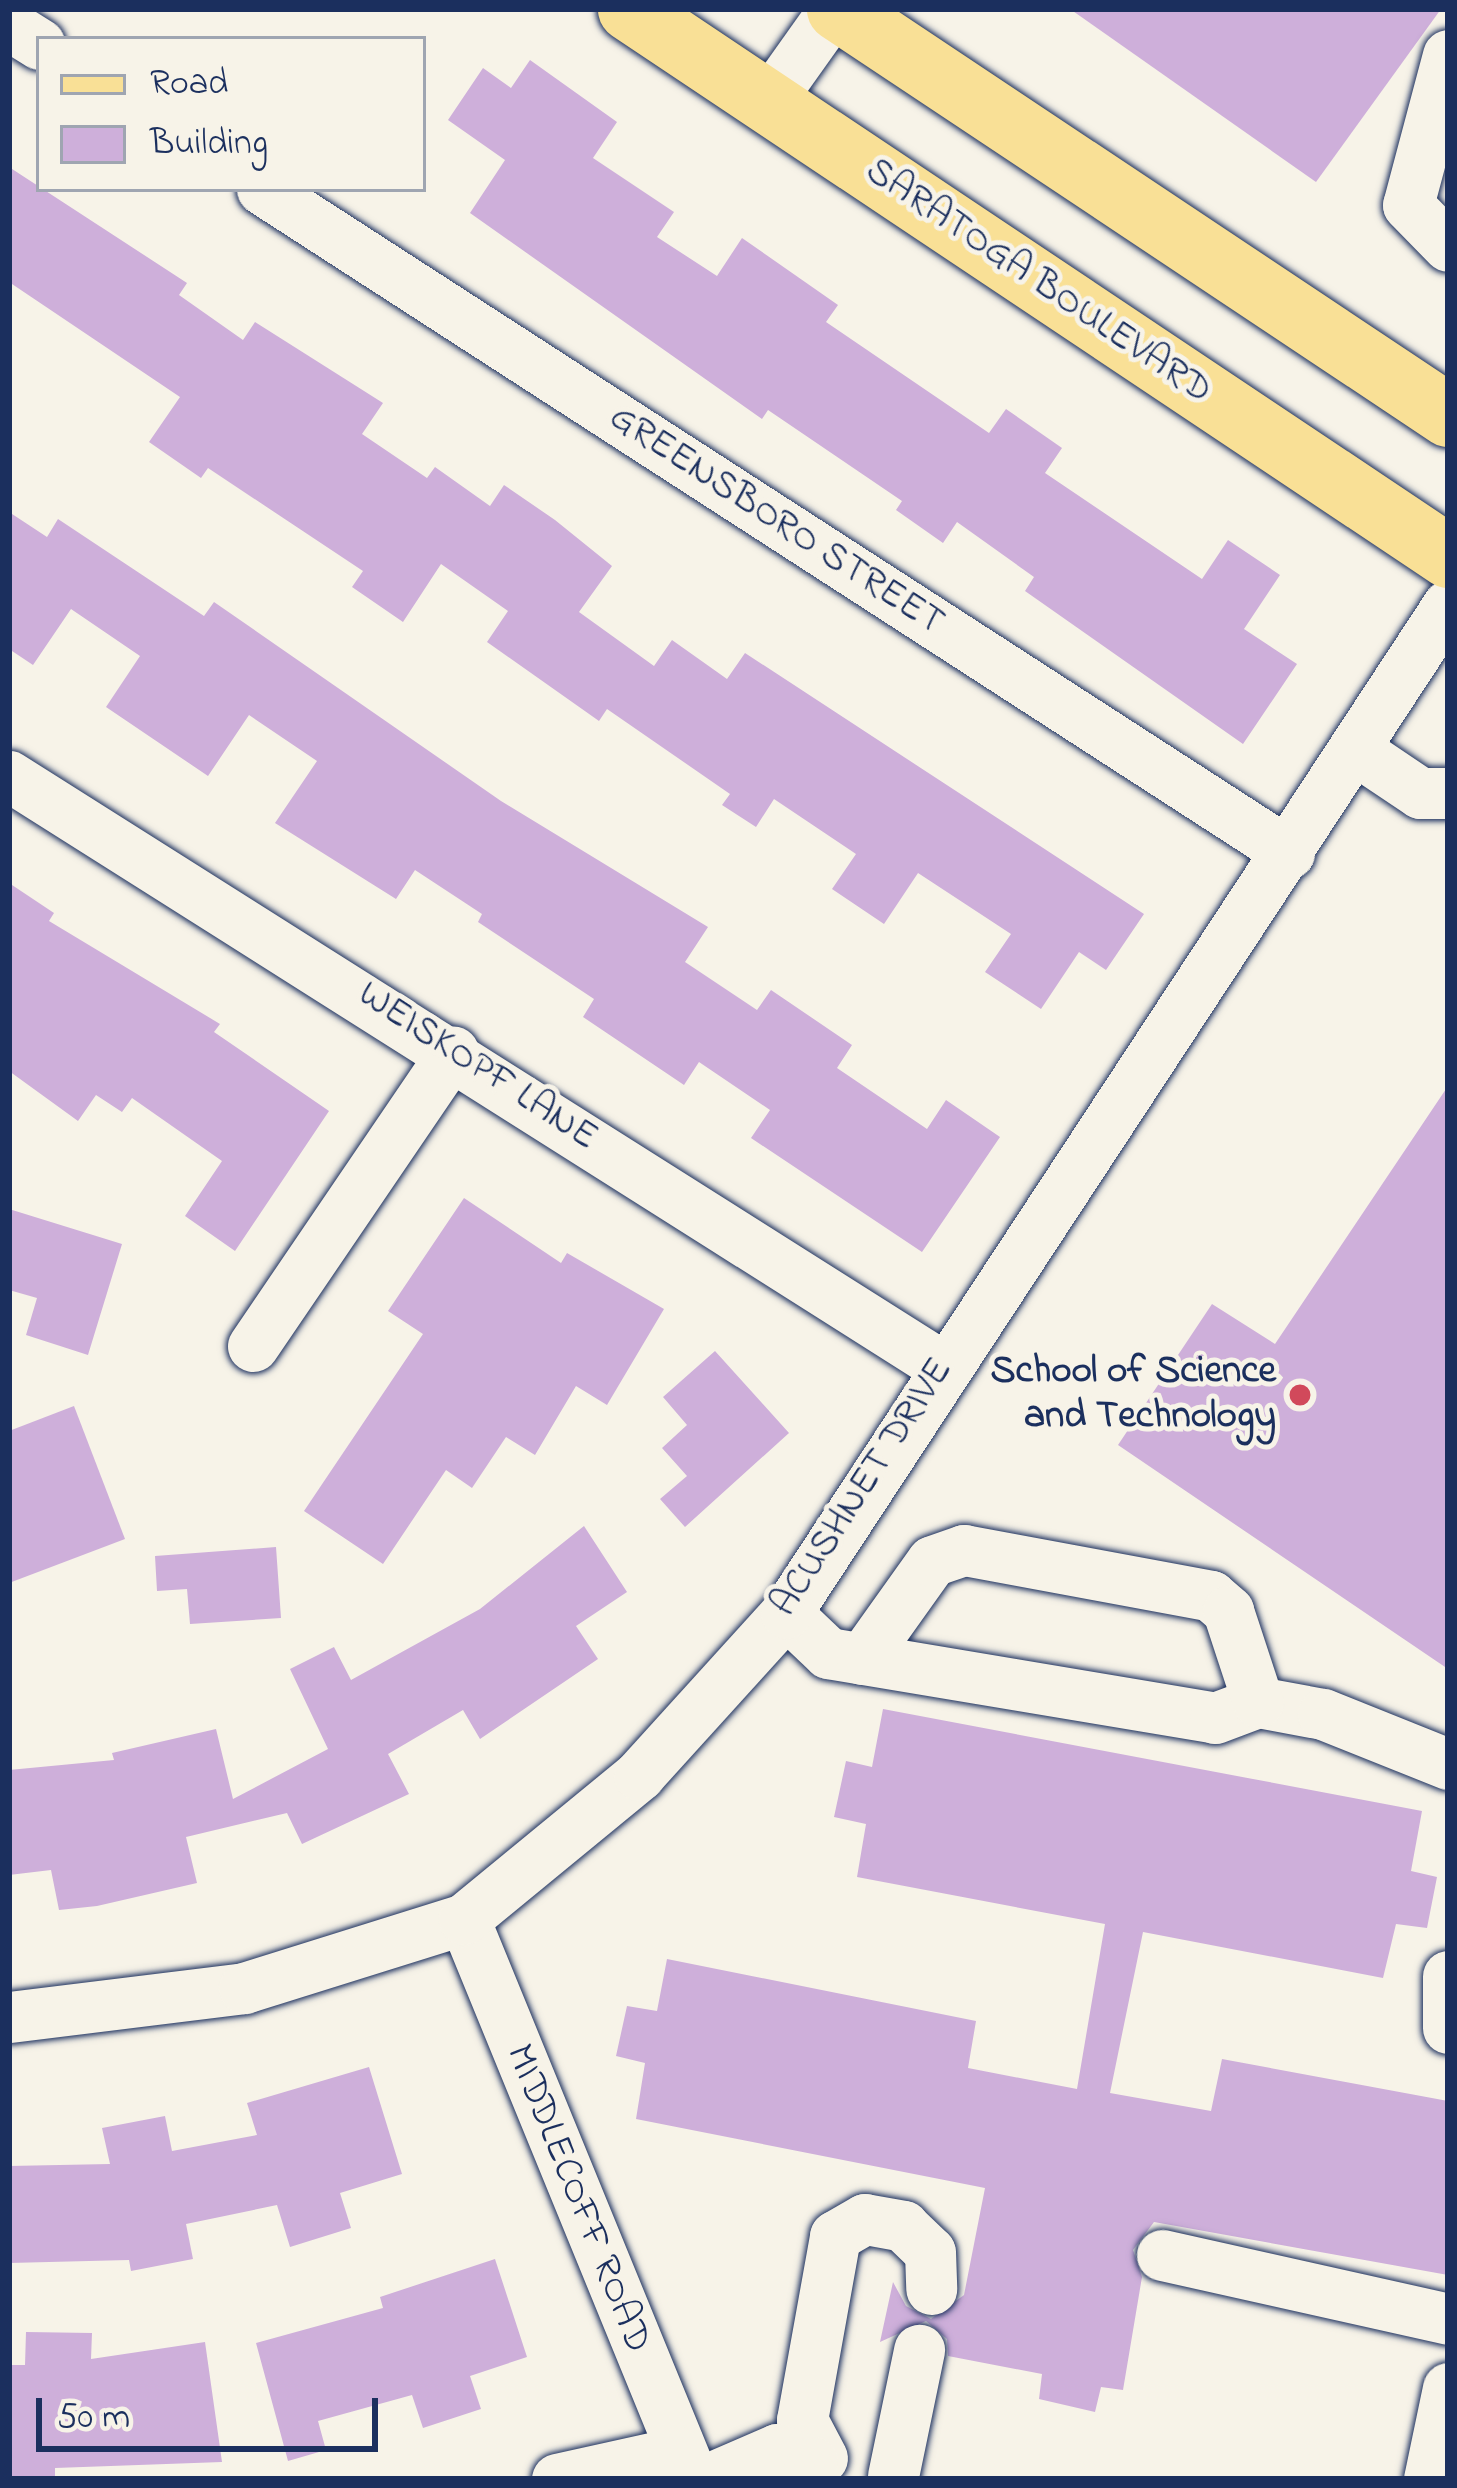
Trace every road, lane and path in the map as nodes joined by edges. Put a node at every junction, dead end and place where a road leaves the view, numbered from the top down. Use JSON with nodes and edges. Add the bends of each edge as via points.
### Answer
{"nodes":[{"id":1,"x":629,"y":9,"type":"edge"},
{"id":2,"x":836,"y":9,"type":"edge"},
{"id":3,"x":9,"y":25,"type":"edge"},
{"id":4,"x":36,"y":42,"type":"edge"},
{"id":5,"x":1448,"y":55,"type":"edge"},
{"id":6,"x":769,"y":102,"type":"junction"},
{"id":7,"x":267,"y":192,"type":"edge"},
{"id":8,"x":1448,"y":246,"type":"edge"},
{"id":9,"x":1448,"y":415,"type":"edge"},
{"id":10,"x":1448,"y":556,"type":"edge"},
{"id":11,"x":1448,"y":605,"type":"edge"},
{"id":12,"x":1355,"y":750,"type":"junction"},
{"id":13,"x":9,"y":776,"type":"edge"},
{"id":14,"x":1448,"y":793,"type":"edge"},
{"id":15,"x":1289,"y":854,"type":"junction"},
{"id":16,"x":454,"y":1052,"type":"junction"},
{"id":17,"x":253,"y":1346,"type":"dead end"},
{"id":18,"x":942,"y":1366,"type":"junction"},
{"id":19,"x":786,"y":1613,"type":"junction"},
{"id":20,"x":862,"y":1659,"type":"junction"},
{"id":21,"x":1258,"y":1702,"type":"junction"},
{"id":22,"x":1448,"y":1764,"type":"edge"},
{"id":23,"x":464,"y":1918,"type":"junction"},
{"id":24,"x":1448,"y":1976,"type":"edge"},
{"id":25,"x":9,"y":2017,"type":"edge"},
{"id":26,"x":1448,"y":2028,"type":"edge"},
{"id":27,"x":1162,"y":2255,"type":"dead end"},
{"id":28,"x":932,"y":2289,"type":"dead end"},
{"id":29,"x":1448,"y":2319,"type":"edge"},
{"id":30,"x":919,"y":2350,"type":"dead end"},
{"id":31,"x":1448,"y":2388,"type":"edge"},
{"id":32,"x":813,"y":2466,"type":"edge"},
{"id":33,"x":693,"y":2470,"type":"edge"},
{"id":34,"x":899,"y":2477,"type":"edge"},
{"id":35,"x":557,"y":2479,"type":"edge"},
{"id":36,"x":1429,"y":2479,"type":"edge"}],
"edges":[{"from":1,"to":6,"type":"main road","name":"SARATOGA BOULEVARD"},
{"from":2,"to":6,"type":"street"},
{"from":2,"to":9,"type":"main road"},
{"from":3,"to":4,"type":"street"},
{"from":5,"to":8,"type":"street","via":[[1408,205]]},
{"from":6,"to":10,"type":"main road","name":"SARATOGA BOULEVARD"},
{"from":7,"to":15,"type":"street","name":"GREENSBORO STREET"},
{"from":11,"to":12,"type":"street","name":"ACUSHNET DRIVE"},
{"from":12,"to":14,"type":"street","via":[[1420,793]]},
{"from":12,"to":15,"type":"street","name":"ACUSHNET DRIVE"},
{"from":13,"to":16,"type":"street","name":"WEISKOPF LANE"},
{"from":15,"to":18,"type":"street","name":"ACUSHNET DRIVE"},
{"from":16,"to":17,"type":"street"},
{"from":16,"to":18,"type":"street","name":"WEISKOPF LANE"},
{"from":18,"to":19,"type":"street","name":"ACUSHNET DRIVE"},
{"from":19,"to":20,"type":"street","via":[[828,1653]]},
{"from":19,"to":23,"type":"street","name":"ACUSHNET DRIVE","via":[[639,1775]]},
{"from":20,"to":21,"type":"street","via":[[1215,1718]]},
{"from":20,"to":21,"type":"street","via":[[932,1561],[964,1550],[1210,1596],[1228,1611]]},
{"from":21,"to":22,"type":"street","via":[[1323,1714]]},
{"from":23,"to":25,"type":"street","name":"ACUSHNET DRIVE","via":[[244,1988]]},
{"from":23,"to":33,"type":"street","name":"MIDDLECOFF ROAD"},
{"from":24,"to":26,"type":"street"},
{"from":27,"to":29,"type":"street"},
{"from":28,"to":32,"type":"street","via":[[930,2252],[902,2226],[865,2219],[836,2236],[802,2420]]},
{"from":30,"to":34,"type":"street"},
{"from":31,"to":36,"type":"street"},
{"from":32,"to":33,"type":"street","via":[[777,2449]]},
{"from":32,"to":34,"type":"street"},
{"from":33,"to":35,"type":"street"}]}
